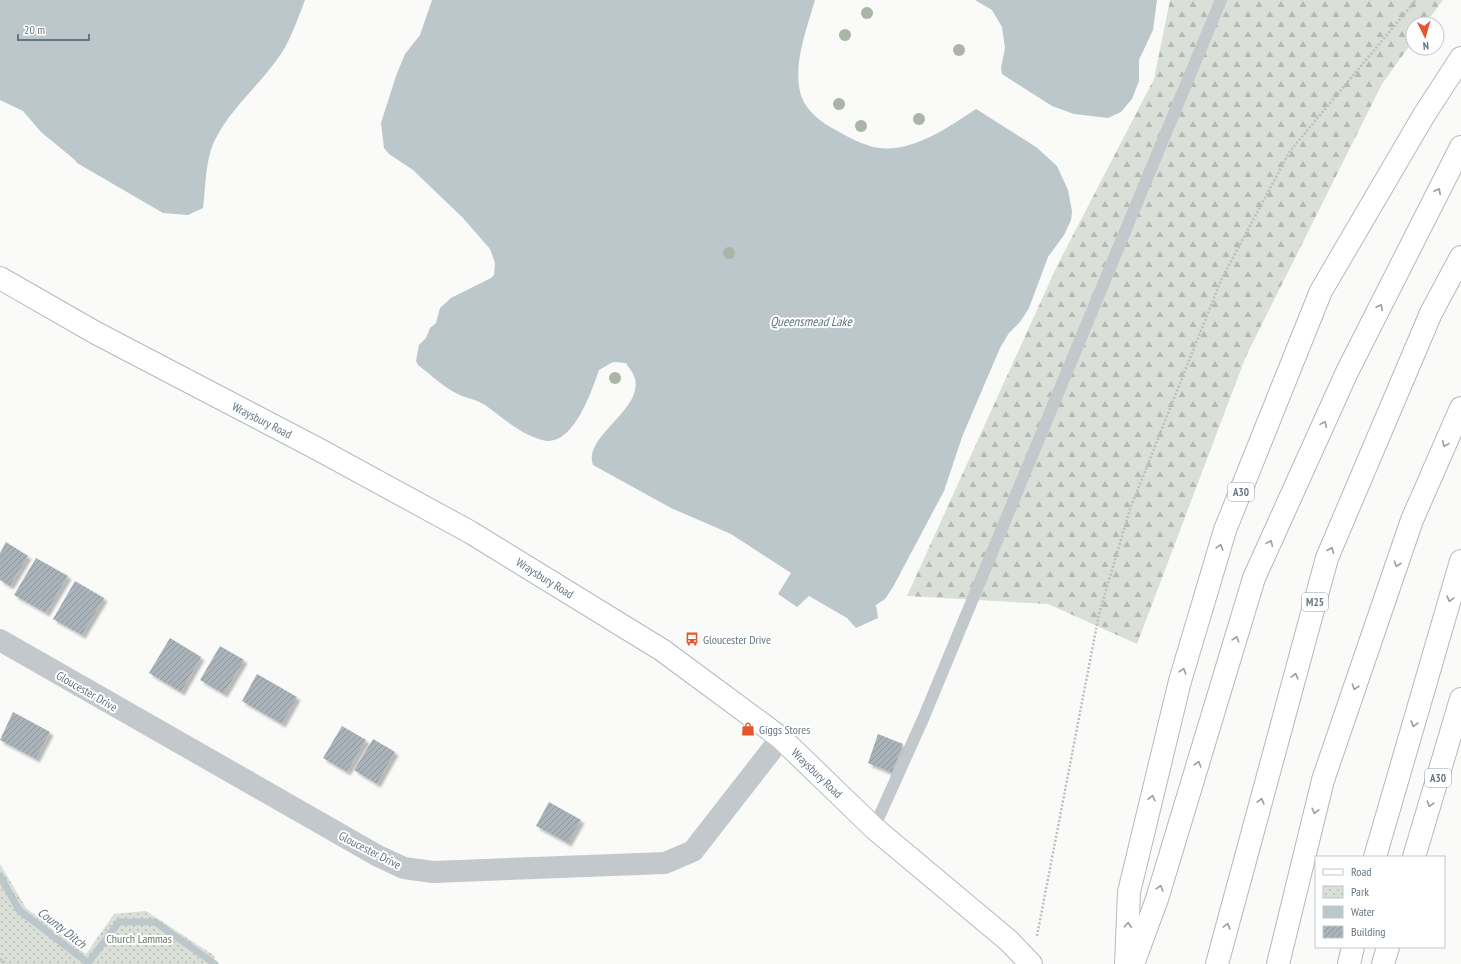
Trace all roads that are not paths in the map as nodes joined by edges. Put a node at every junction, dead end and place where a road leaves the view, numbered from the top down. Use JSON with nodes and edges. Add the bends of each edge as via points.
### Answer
{"nodes":[{"id":1,"x":1221,"y":0,"type":"edge"},
{"id":2,"x":1461,"y":58,"type":"edge"},
{"id":3,"x":1461,"y":147,"type":"edge"},
{"id":4,"x":1461,"y":257,"type":"edge"},
{"id":5,"x":0,"y":278,"type":"edge"},
{"id":6,"x":1461,"y":408,"type":"edge"},
{"id":7,"x":1461,"y":561,"type":"edge"},
{"id":8,"x":0,"y":640,"type":"edge"},
{"id":9,"x":1461,"y":700,"type":"edge"},
{"id":10,"x":780,"y":738,"type":"junction"},
{"id":11,"x":874,"y":828,"type":"junction"},
{"id":12,"x":1375,"y":856,"type":"edge"},
{"id":13,"x":1414,"y":856,"type":"edge"},
{"id":14,"x":1353,"y":948,"type":"edge"},
{"id":15,"x":1388,"y":948,"type":"edge"},
{"id":16,"x":1031,"y":964,"type":"edge"},
{"id":17,"x":1126,"y":964,"type":"edge"},
{"id":18,"x":1132,"y":964,"type":"edge"},
{"id":19,"x":1217,"y":964,"type":"edge"},
{"id":20,"x":1278,"y":964,"type":"edge"},
{"id":21,"x":1349,"y":964,"type":"edge"},
{"id":22,"x":1382,"y":964,"type":"edge"}],
"edges":[{"from":1,"to":11,"type":"lane","via":[[926,712]]},
{"from":17,"to":2,"type":"main road","number":"A30","one_way":true,"via":[[1129,892],[1180,681],[1225,530],[1321,291]]},
{"from":18,"to":3,"type":"main road","one_way":true,"via":[[1157,899],[1254,578],[1347,372]]},
{"from":19,"to":4,"type":"main road","number":"M25","one_way":true,"via":[[1327,558],[1431,313]]},
{"from":5,"to":10,"type":"main road","name":"Wraysbury Road","via":[[96,333],[470,532],[662,650]]},
{"from":6,"to":20,"type":"main road","one_way":true,"via":[[1412,520],[1323,780]]},
{"from":7,"to":12,"type":"main road","one_way":true},
{"from":8,"to":10,"type":"street","name":"Gloucester Drive","via":[[378,856],[404,868],[433,872],[665,862],[693,851]]},
{"from":9,"to":13,"type":"main road","number":"A30","one_way":true},
{"from":10,"to":11,"type":"main road","name":"Wraysbury Road"},
{"from":11,"to":16,"type":"main road","name":"Wraysbury Road","via":[[1009,941]]},
{"from":14,"to":21,"type":"main road"},
{"from":15,"to":22,"type":"main road"}]}
